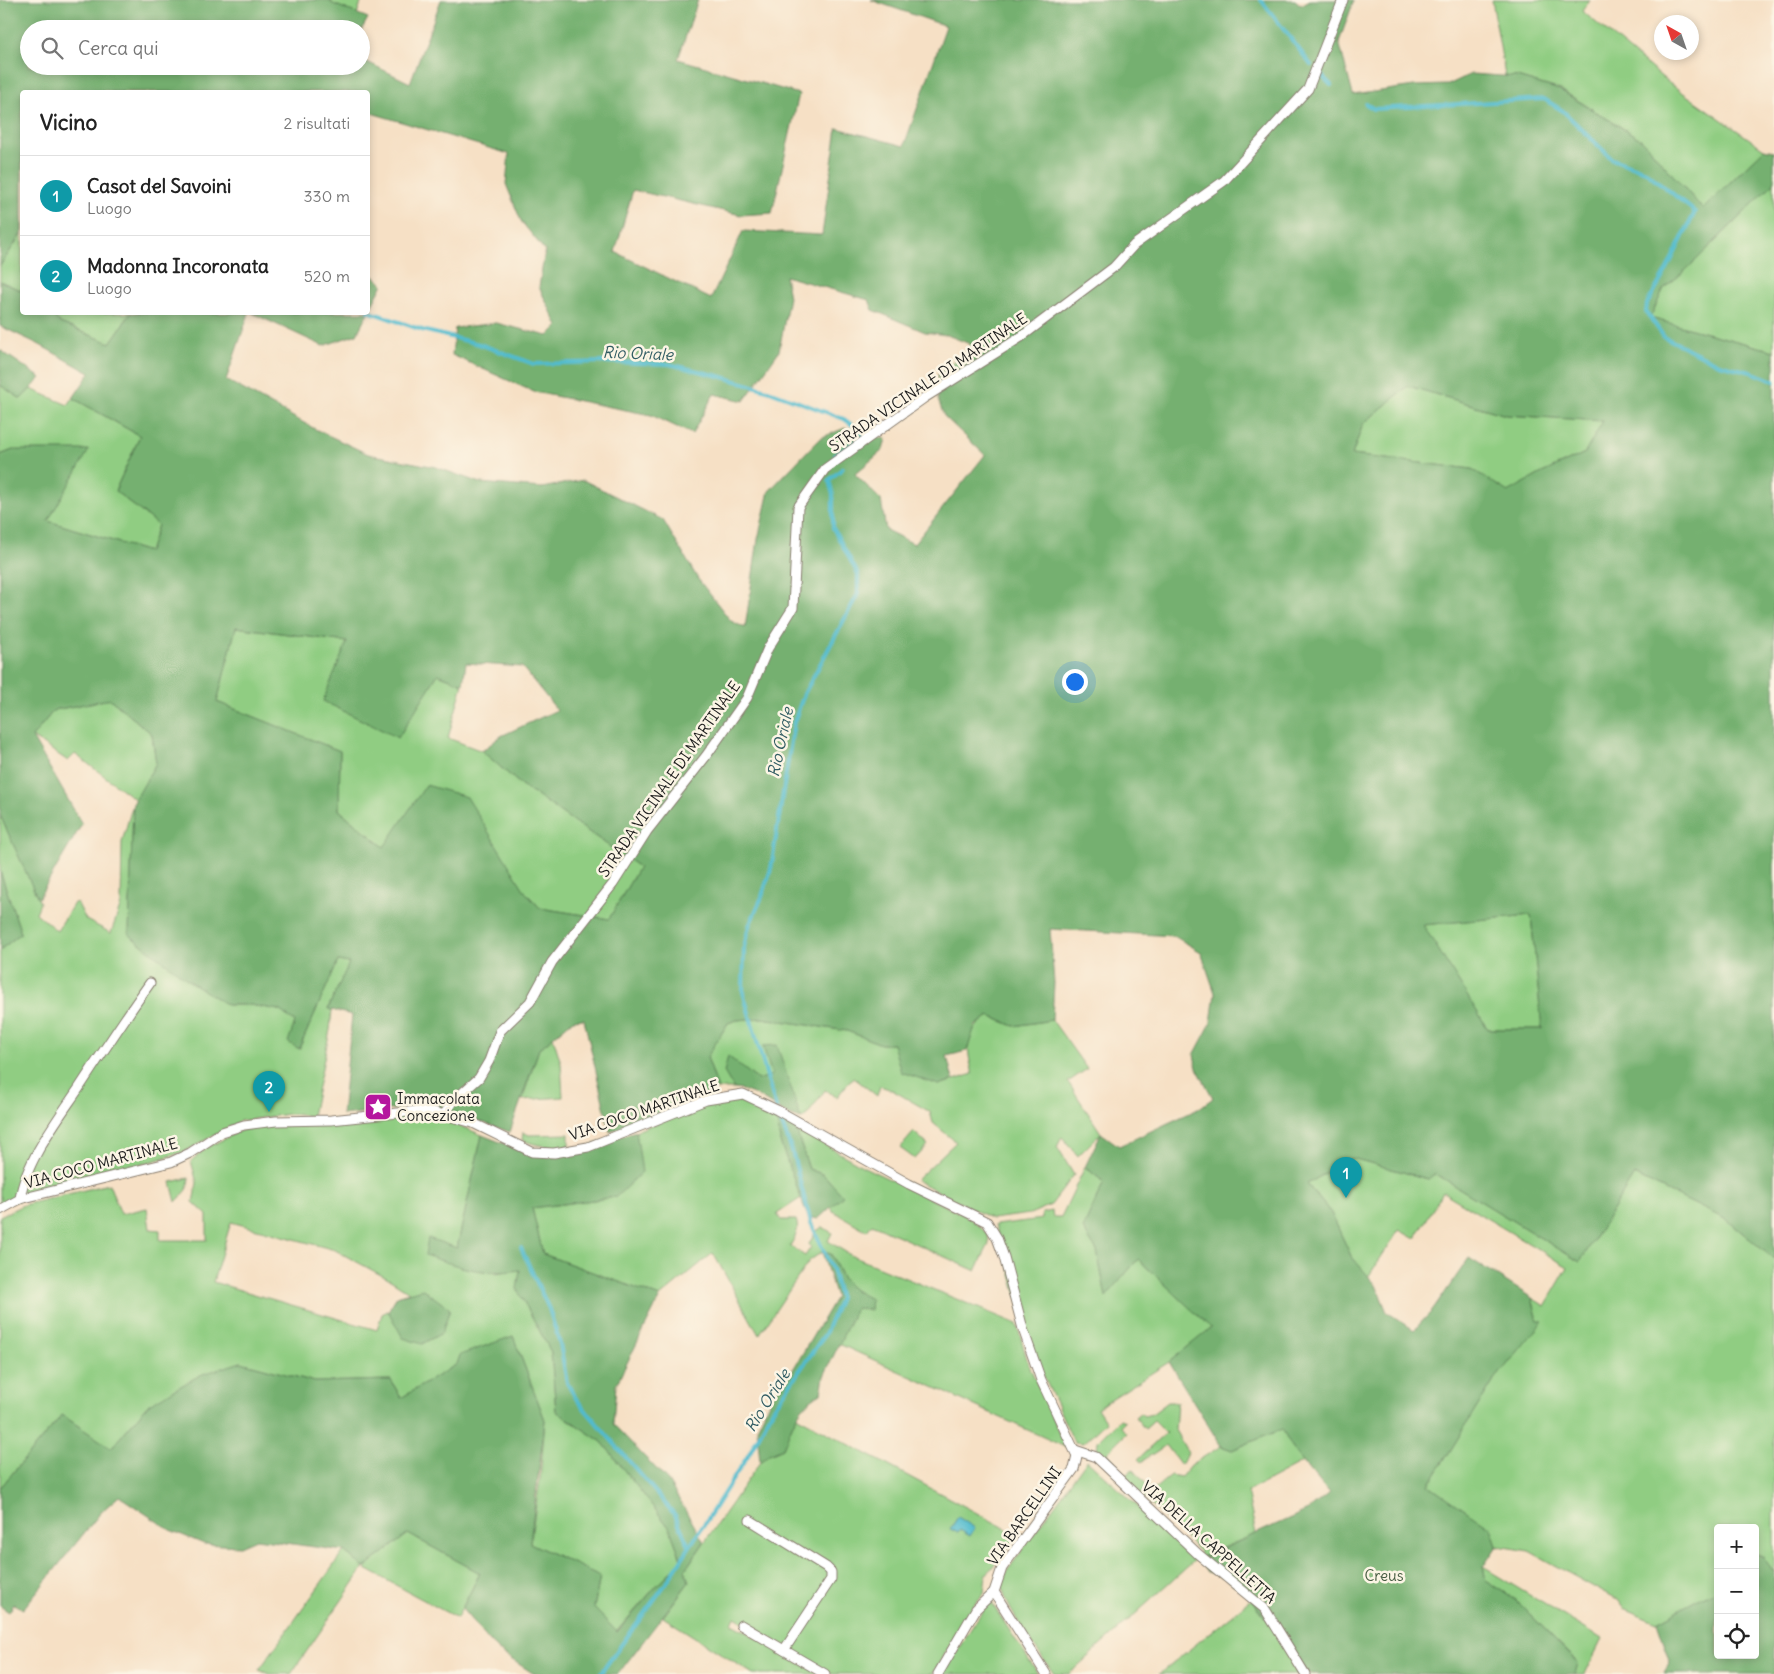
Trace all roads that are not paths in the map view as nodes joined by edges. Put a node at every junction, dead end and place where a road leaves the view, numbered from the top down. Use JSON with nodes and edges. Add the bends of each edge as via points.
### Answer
{"nodes":[{"id":1,"x":1343,"y":0,"type":"edge"},
{"id":2,"x":150,"y":983,"type":"dead end"},
{"id":3,"x":444,"y":1115,"type":"junction"},
{"id":4,"x":20,"y":1199,"type":"junction"},
{"id":5,"x":0,"y":1210,"type":"edge"},
{"id":6,"x":1075,"y":1450,"type":"junction"},
{"id":7,"x":750,"y":1520,"type":"dead end"},
{"id":8,"x":994,"y":1592,"type":"junction"},
{"id":9,"x":741,"y":1625,"type":"dead end"},
{"id":10,"x":784,"y":1650,"type":"junction"},
{"id":11,"x":825,"y":1674,"type":"edge"},
{"id":12,"x":938,"y":1674,"type":"edge"},
{"id":13,"x":1046,"y":1674,"type":"edge"},
{"id":14,"x":1305,"y":1674,"type":"edge"}],
"edges":[{"from":1,"to":3,"type":"street","name":"STRADA VICINALE DI MARTINALE","via":[[1308,89],[1224,181],[1134,245],[1114,267],[1021,337],[924,398],[824,469],[798,507],[792,608],[768,648],[747,698],[647,831],[613,884],[552,962],[530,1002],[500,1031],[479,1078],[452,1102]]},
{"from":2,"to":4,"type":"street","via":[[59,1117],[28,1172]]},
{"from":3,"to":4,"type":"street","name":"VIA COCO MARTINALE","via":[[427,1110],[244,1125],[222,1132],[171,1162]]},
{"from":3,"to":6,"type":"street","name":"VIA COCO MARTINALE","via":[[473,1123],[532,1152],[554,1153],[588,1147],[706,1100],[727,1094],[743,1094],[909,1184],[987,1222],[1004,1257],[1023,1329],[1041,1380]]},
{"from":4,"to":5,"type":"street","name":"VIA COCO MARTINALE"},
{"from":6,"to":8,"type":"street","name":"VIA BARCELLINI","via":[[1074,1469],[1002,1568]]},
{"from":6,"to":14,"type":"street","name":"VIA DELLA CAPPELLETTA","via":[[1096,1457],[1198,1554],[1265,1609]]},
{"from":7,"to":10,"type":"street","via":[[831,1572],[831,1579]]},
{"from":8,"to":12,"type":"street","via":[[976,1609]]},
{"from":8,"to":13,"type":"street"},
{"from":9,"to":10,"type":"street"},
{"from":10,"to":11,"type":"street"}]}
